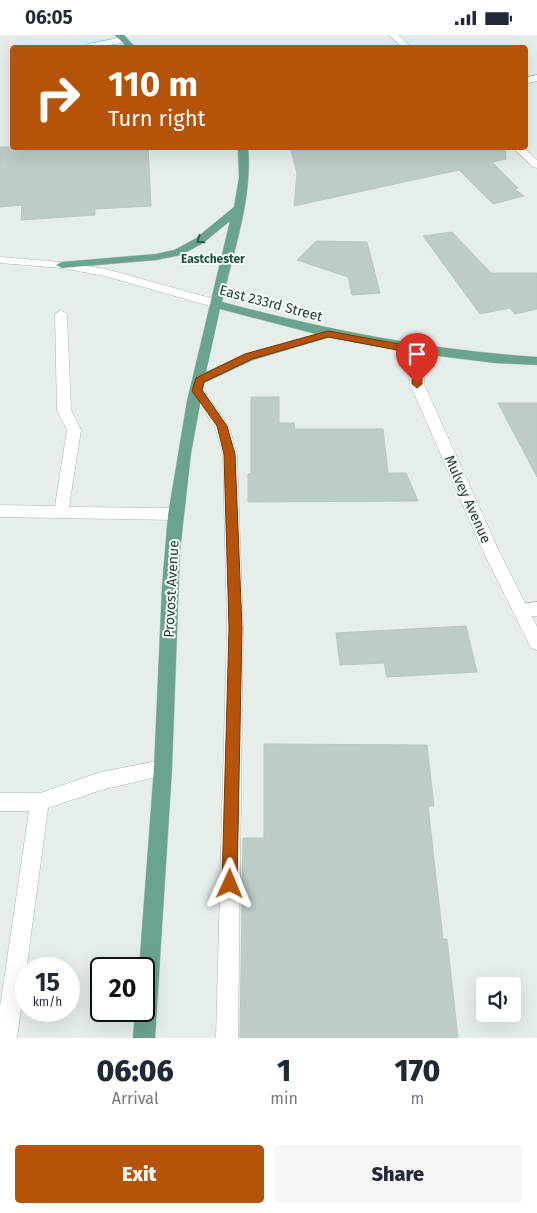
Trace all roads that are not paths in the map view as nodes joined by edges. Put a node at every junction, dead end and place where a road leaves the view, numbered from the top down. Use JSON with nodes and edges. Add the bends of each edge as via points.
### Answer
{"nodes":[{"id":1,"x":393,"y":35,"type":"edge"},
{"id":2,"x":122,"y":37,"type":"edge"},
{"id":3,"x":95,"y":45,"type":"edge"},
{"id":4,"x":405,"y":45,"type":"edge"},
{"id":5,"x":243,"y":150,"type":"edge"},
{"id":6,"x":520,"y":150,"type":"edge"},
{"id":7,"x":537,"y":165,"type":"edge"},
{"id":8,"x":238,"y":209,"type":"junction"},
{"id":9,"x":0,"y":259,"type":"edge"},
{"id":10,"x":62,"y":265,"type":"junction"},
{"id":11,"x":217,"y":304,"type":"junction"},
{"id":12,"x":62,"y":314,"type":"dead end"},
{"id":13,"x":328,"y":334,"type":"junction"},
{"id":14,"x":417,"y":351,"type":"junction"},
{"id":15,"x":537,"y":361,"type":"edge"},
{"id":16,"x":198,"y":385,"type":"junction"},
{"id":17,"x":0,"y":511,"type":"edge"},
{"id":18,"x":60,"y":512,"type":"junction"},
{"id":19,"x":176,"y":514,"type":"junction"},
{"id":20,"x":537,"y":609,"type":"edge"},
{"id":21,"x":520,"y":610,"type":"junction"},
{"id":22,"x":537,"y":643,"type":"edge"},
{"id":23,"x":163,"y":768,"type":"junction"},
{"id":24,"x":0,"y":802,"type":"edge"},
{"id":25,"x":40,"y":802,"type":"junction"},
{"id":26,"x":6,"y":1038,"type":"edge"},
{"id":27,"x":144,"y":1038,"type":"edge"},
{"id":28,"x":227,"y":1038,"type":"edge"}],
"edges":[{"from":1,"to":4,"type":"street"},
{"from":2,"to":3,"type":"street"},
{"from":5,"to":8,"type":"main road","name":"Provost Avenue","via":[[244,175]]},
{"from":6,"to":7,"type":"street"},
{"from":8,"to":10,"type":"main road","one_way":true,"via":[[199,241],[177,253]]},
{"from":8,"to":11,"type":"main road","name":"Provost Avenue"},
{"from":9,"to":10,"type":"street","name":"East 233rd Street"},
{"from":10,"to":11,"type":"street","name":"East 233rd Street","via":[[114,275]]},
{"from":11,"to":13,"type":"main road","name":"East 233rd Street"},
{"from":11,"to":16,"type":"main road","name":"Provost Avenue"},
{"from":12,"to":18,"type":"street","via":[[64,410],[74,430]]},
{"from":13,"to":14,"type":"main road","name":"East 233rd Street"},
{"from":13,"to":16,"type":"main road","via":[[249,357]]},
{"from":14,"to":15,"type":"main road","name":"East 233rd Street"},
{"from":14,"to":21,"type":"street","name":"Mulvey Avenue","via":[[417,384]]},
{"from":16,"to":19,"type":"main road","name":"Provost Avenue","via":[[184,449]]},
{"from":16,"to":28,"type":"street","via":[[222,426],[230,454],[235,628]]},
{"from":17,"to":18,"type":"street"},
{"from":18,"to":19,"type":"street"},
{"from":19,"to":23,"type":"main road","name":"Provost Avenue"},
{"from":20,"to":21,"type":"street"},
{"from":21,"to":22,"type":"street","name":"Mulvey Avenue"},
{"from":23,"to":25,"type":"street","via":[[101,781]]},
{"from":23,"to":27,"type":"main road","name":"Provost Avenue"},
{"from":24,"to":25,"type":"street"},
{"from":25,"to":26,"type":"street"}]}
